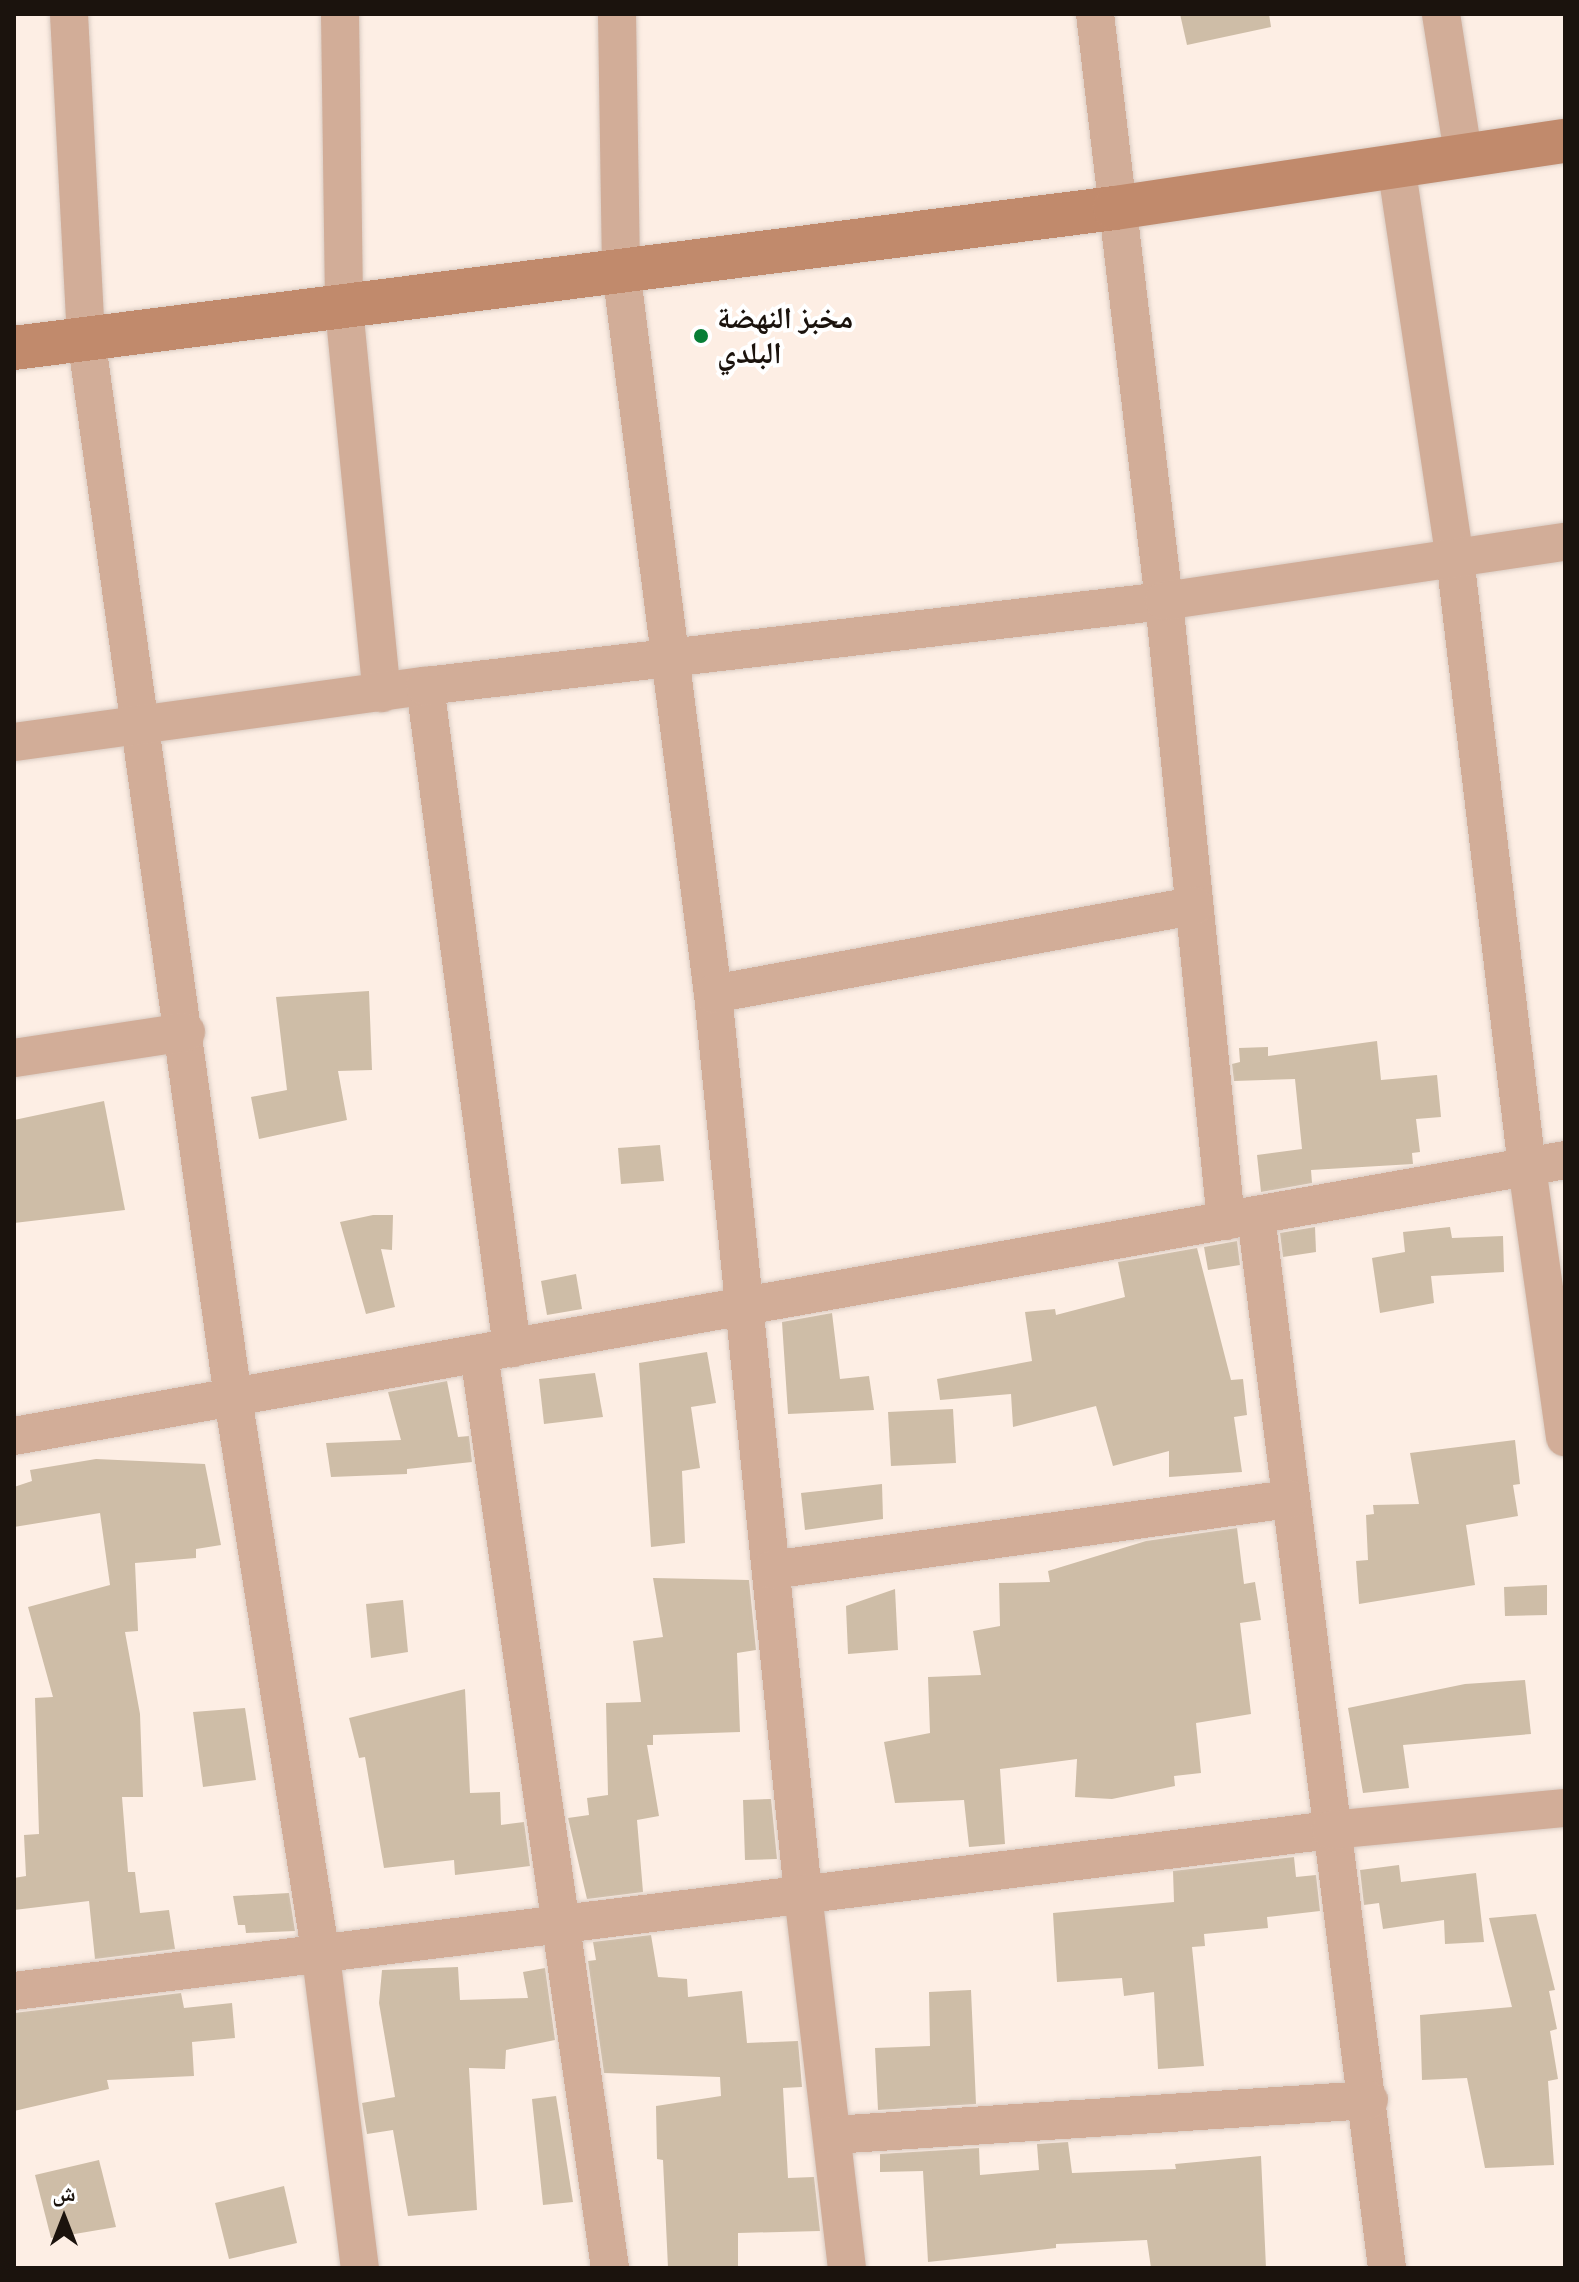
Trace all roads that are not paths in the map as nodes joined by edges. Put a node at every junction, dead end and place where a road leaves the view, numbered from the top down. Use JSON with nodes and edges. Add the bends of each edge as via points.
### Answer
{"nodes":[{"id":1,"x":69,"y":14,"type":"edge"},
{"id":2,"x":340,"y":14,"type":"edge"},
{"id":3,"x":617,"y":14,"type":"edge"},
{"id":4,"x":1095,"y":14,"type":"edge"},
{"id":5,"x":1441,"y":14,"type":"edge"},
{"id":6,"x":1565,"y":141,"type":"edge"},
{"id":7,"x":1463,"y":153,"type":"junction"},
{"id":8,"x":1396,"y":165,"type":"junction"},
{"id":9,"x":1115,"y":208,"type":"junction"},
{"id":10,"x":621,"y":270,"type":"junction"},
{"id":11,"x":344,"y":308,"type":"junction"},
{"id":12,"x":86,"y":337,"type":"junction"},
{"id":13,"x":14,"y":348,"type":"edge"},
{"id":14,"x":1565,"y":542,"type":"edge"},
{"id":15,"x":1455,"y":558,"type":"junction"},
{"id":16,"x":1164,"y":601,"type":"junction"},
{"id":17,"x":673,"y":659,"type":"junction"},
{"id":18,"x":425,"y":686,"type":"junction"},
{"id":19,"x":382,"y":693,"type":"junction"},
{"id":20,"x":143,"y":727,"type":"junction"},
{"id":21,"x":14,"y":742,"type":"edge"},
{"id":22,"x":1194,"y":906,"type":"junction"},
{"id":23,"x":713,"y":994,"type":"junction"},
{"id":24,"x":186,"y":1032,"type":"junction"},
{"id":25,"x":14,"y":1058,"type":"edge"},
{"id":26,"x":1565,"y":1160,"type":"edge"},
{"id":27,"x":1527,"y":1167,"type":"junction"},
{"id":28,"x":1241,"y":1218,"type":"junction"},
{"id":29,"x":744,"y":1308,"type":"junction"},
{"id":30,"x":496,"y":1351,"type":"junction"},
{"id":31,"x":233,"y":1398,"type":"junction"},
{"id":32,"x":14,"y":1436,"type":"edge"},
{"id":33,"x":1565,"y":1437,"type":"edge"},
{"id":34,"x":1289,"y":1499,"type":"junction"},
{"id":35,"x":771,"y":1570,"type":"junction"},
{"id":36,"x":1565,"y":1808,"type":"edge"},
{"id":37,"x":1331,"y":1830,"type":"junction"},
{"id":38,"x":803,"y":1894,"type":"junction"},
{"id":39,"x":563,"y":1926,"type":"junction"},
{"id":40,"x":321,"y":1956,"type":"junction"},
{"id":41,"x":14,"y":1991,"type":"edge"},
{"id":42,"x":1369,"y":2100,"type":"junction"},
{"id":43,"x":833,"y":2135,"type":"junction"},
{"id":44,"x":360,"y":2268,"type":"edge"},
{"id":45,"x":610,"y":2268,"type":"edge"},
{"id":46,"x":847,"y":2268,"type":"edge"},
{"id":47,"x":1387,"y":2268,"type":"edge"}],
"edges":[{"from":1,"to":12,"type":"street"},
{"from":2,"to":11,"type":"street"},
{"from":3,"to":10,"type":"street"},
{"from":4,"to":9,"type":"street"},
{"from":5,"to":7,"type":"street"},
{"from":6,"to":7,"type":"street"},
{"from":7,"to":8,"type":"street"},
{"from":8,"to":9,"type":"street"},
{"from":8,"to":15,"type":"street"},
{"from":9,"to":10,"type":"street"},
{"from":9,"to":16,"type":"street"},
{"from":10,"to":11,"type":"street"},
{"from":10,"to":17,"type":"street"},
{"from":11,"to":12,"type":"street"},
{"from":11,"to":19,"type":"street"},
{"from":12,"to":13,"type":"street"},
{"from":12,"to":20,"type":"street"},
{"from":14,"to":15,"type":"street"},
{"from":15,"to":16,"type":"street"},
{"from":15,"to":27,"type":"street"},
{"from":16,"to":17,"type":"street"},
{"from":16,"to":22,"type":"street"},
{"from":17,"to":18,"type":"street"},
{"from":17,"to":23,"type":"street"},
{"from":18,"to":19,"type":"street"},
{"from":18,"to":30,"type":"street"},
{"from":19,"to":20,"type":"street"},
{"from":20,"to":21,"type":"street"},
{"from":20,"to":24,"type":"street"},
{"from":22,"to":23,"type":"street"},
{"from":22,"to":28,"type":"street"},
{"from":23,"to":29,"type":"street"},
{"from":24,"to":25,"type":"street"},
{"from":24,"to":31,"type":"street"},
{"from":26,"to":27,"type":"street"},
{"from":27,"to":28,"type":"street"},
{"from":27,"to":33,"type":"street"},
{"from":28,"to":29,"type":"street"},
{"from":28,"to":34,"type":"street"},
{"from":29,"to":30,"type":"street"},
{"from":29,"to":35,"type":"street"},
{"from":30,"to":31,"type":"street"},
{"from":30,"to":39,"type":"street"},
{"from":31,"to":32,"type":"street"},
{"from":31,"to":40,"type":"street"},
{"from":34,"to":35,"type":"street"},
{"from":34,"to":37,"type":"street"},
{"from":35,"to":38,"type":"street"},
{"from":36,"to":37,"type":"street"},
{"from":37,"to":38,"type":"street"},
{"from":37,"to":42,"type":"street"},
{"from":38,"to":39,"type":"street"},
{"from":38,"to":43,"type":"street"},
{"from":39,"to":40,"type":"street"},
{"from":39,"to":45,"type":"street"},
{"from":40,"to":41,"type":"street"},
{"from":40,"to":44,"type":"street"},
{"from":42,"to":43,"type":"street"},
{"from":42,"to":47,"type":"street"},
{"from":43,"to":46,"type":"street"}]}
